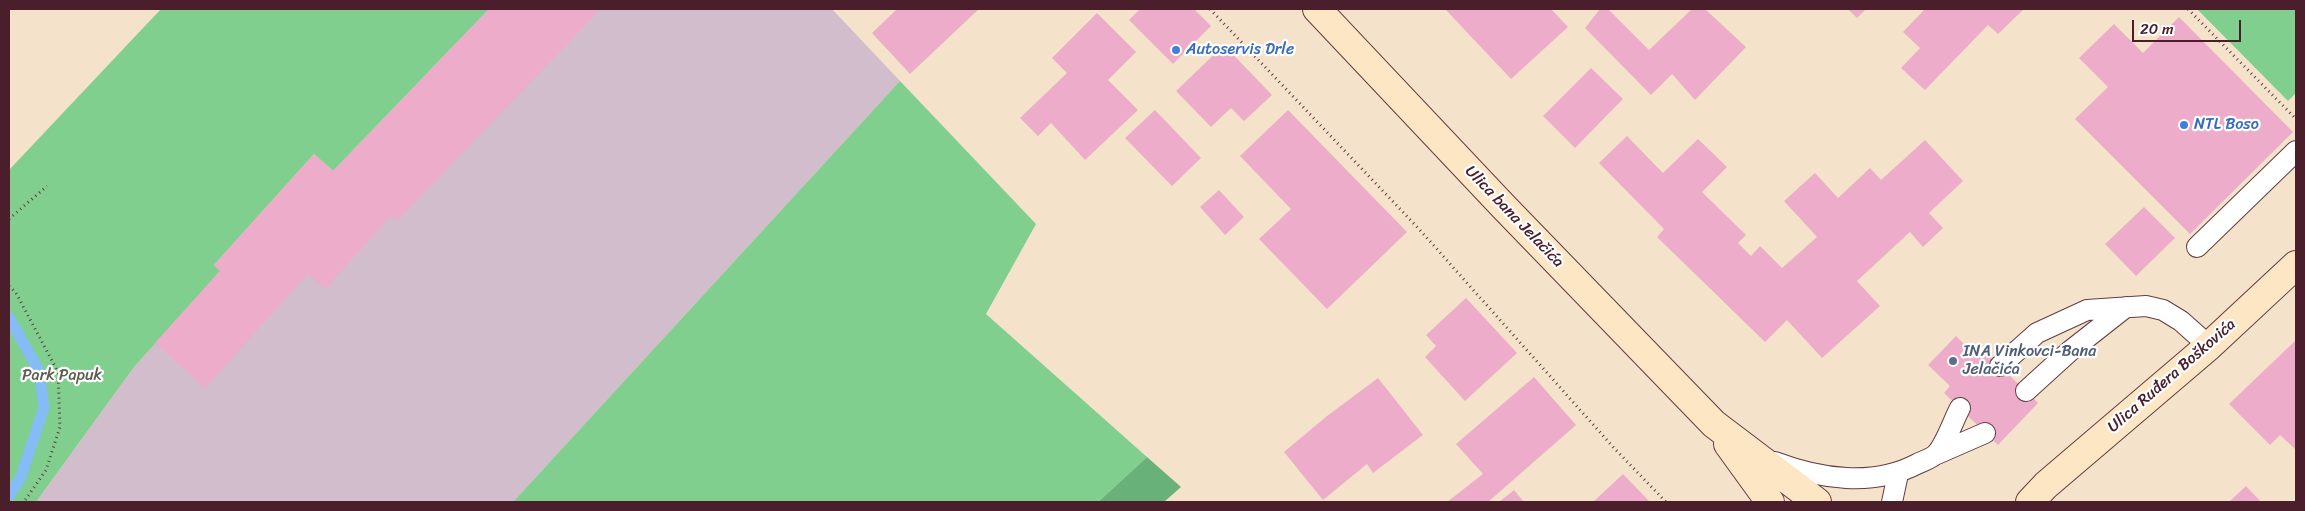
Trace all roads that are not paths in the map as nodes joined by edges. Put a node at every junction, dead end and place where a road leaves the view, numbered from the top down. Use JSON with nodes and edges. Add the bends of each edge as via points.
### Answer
{"nodes":[{"id":1,"x":1316,"y":9,"type":"edge"},
{"id":2,"x":2296,"y":151,"type":"edge"},
{"id":3,"x":2197,"y":247,"type":"dead end"},
{"id":4,"x":2296,"y":265,"type":"edge"},
{"id":5,"x":2126,"y":307,"type":"junction"},
{"id":6,"x":2209,"y":346,"type":"junction"},
{"id":7,"x":2000,"y":366,"type":"dead end"},
{"id":8,"x":2026,"y":391,"type":"dead end"},
{"id":9,"x":1960,"y":408,"type":"dead end"},
{"id":10,"x":1714,"y":424,"type":"junction"},
{"id":11,"x":1985,"y":433,"type":"dead end"},
{"id":12,"x":1937,"y":454,"type":"junction"},
{"id":13,"x":1755,"y":455,"type":"junction"},
{"id":14,"x":1898,"y":474,"type":"junction"},
{"id":15,"x":2038,"y":493,"type":"edge"},
{"id":16,"x":1770,"y":502,"type":"edge"},
{"id":17,"x":1817,"y":502,"type":"edge"},
{"id":18,"x":1892,"y":502,"type":"edge"},
{"id":19,"x":2008,"y":502,"type":"edge"}],
"edges":[{"from":1,"to":10,"type":"main road","name":"Ulica bana Jelačića"},
{"from":2,"to":3,"type":"lane"},
{"from":4,"to":6,"type":"main road","name":"Ulica Ruđera Boškovića"},
{"from":5,"to":6,"type":"lane","via":[[2146,306],[2163,310]]},
{"from":5,"to":7,"type":"lane","via":[[2087,310],[2037,333]]},
{"from":5,"to":8,"type":"lane"},
{"from":6,"to":15,"type":"main road","name":"Ulica Ruđera Boškovića"},
{"from":9,"to":12,"type":"lane"},
{"from":10,"to":13,"type":"main road","name":"Ulica bana Jelačića"},
{"from":10,"to":16,"type":"main road","name":"Ulica bana Jelačića"},
{"from":11,"to":12,"type":"lane"},
{"from":12,"to":14,"type":"lane"},
{"from":13,"to":14,"type":"lane","via":[[1800,472],[1837,477],[1871,479]]},
{"from":13,"to":17,"type":"main road","name":"Ulica bana Jelačića"},
{"from":14,"to":18,"type":"lane"},
{"from":15,"to":19,"type":"main road","name":"Ulica Ruđera Boškovića"}]}
